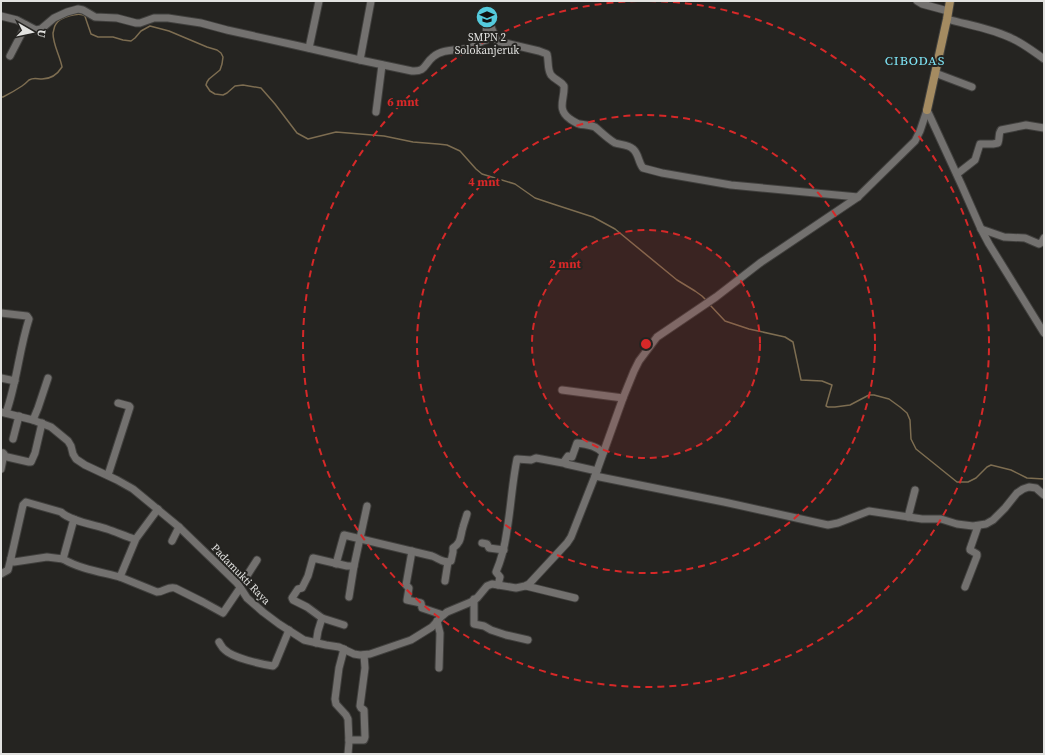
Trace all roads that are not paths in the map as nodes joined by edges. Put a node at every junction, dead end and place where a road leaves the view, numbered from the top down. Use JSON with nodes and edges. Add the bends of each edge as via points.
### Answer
{"nodes":[{"id":1,"x":319,"y":1,"type":"edge"},
{"id":2,"x":370,"y":1,"type":"edge"},
{"id":3,"x":917,"y":1,"type":"edge"},
{"id":4,"x":950,"y":1,"type":"edge"},
{"id":5,"x":947,"y":15,"type":"junction"},
{"id":6,"x":1,"y":16,"type":"edge"},
{"id":7,"x":26,"y":25,"type":"junction"},
{"id":8,"x":309,"y":48,"type":"junction"},
{"id":9,"x":10,"y":56,"type":"dead end"},
{"id":10,"x":1044,"y":59,"type":"edge"},
{"id":11,"x":360,"y":60,"type":"junction"},
{"id":12,"x":382,"y":65,"type":"junction"},
{"id":13,"x":935,"y":73,"type":"junction"},
{"id":14,"x":972,"y":87,"type":"dead end"},
{"id":15,"x":927,"y":110,"type":"junction"},
{"id":16,"x":376,"y":112,"type":"dead end"},
{"id":17,"x":1044,"y":128,"type":"edge"},
{"id":18,"x":957,"y":174,"type":"junction"},
{"id":19,"x":858,"y":197,"type":"junction"},
{"id":20,"x":981,"y":228,"type":"junction"},
{"id":21,"x":1044,"y":238,"type":"edge"},
{"id":22,"x":1,"y":313,"type":"edge"},
{"id":23,"x":1044,"y":333,"type":"edge"},
{"id":24,"x":1,"y":378,"type":"edge"},
{"id":25,"x":48,"y":378,"type":"dead end"},
{"id":26,"x":15,"y":381,"type":"junction"},
{"id":27,"x":562,"y":390,"type":"dead end"},
{"id":28,"x":623,"y":398,"type":"junction"},
{"id":29,"x":118,"y":403,"type":"dead end"},
{"id":30,"x":4,"y":412,"type":"edge"},
{"id":31,"x":19,"y":416,"type":"junction"},
{"id":32,"x":33,"y":420,"type":"junction"},
{"id":33,"x":42,"y":423,"type":"junction"},
{"id":34,"x":13,"y":439,"type":"dead end"},
{"id":35,"x":603,"y":453,"type":"junction"},
{"id":36,"x":2,"y":455,"type":"edge"},
{"id":37,"x":566,"y":464,"type":"dead end"},
{"id":38,"x":1,"y":469,"type":"edge"},
{"id":39,"x":109,"y":473,"type":"junction"},
{"id":40,"x":596,"y":474,"type":"junction"},
{"id":41,"x":915,"y":490,"type":"dead end"},
{"id":42,"x":1044,"y":495,"type":"edge"},
{"id":43,"x":367,"y":506,"type":"dead end"},
{"id":44,"x":158,"y":509,"type":"junction"},
{"id":45,"x":467,"y":514,"type":"dead end"},
{"id":46,"x":908,"y":517,"type":"junction"},
{"id":47,"x":74,"y":519,"type":"junction"},
{"id":48,"x":978,"y":526,"type":"junction"},
{"id":49,"x":179,"y":527,"type":"junction"},
{"id":50,"x":360,"y":538,"type":"junction"},
{"id":51,"x":135,"y":540,"type":"junction"},
{"id":52,"x":172,"y":541,"type":"dead end"},
{"id":53,"x":482,"y":543,"type":"dead end"},
{"id":54,"x":504,"y":550,"type":"junction"},
{"id":55,"x":412,"y":551,"type":"junction"},
{"id":56,"x":11,"y":558,"type":"junction"},
{"id":57,"x":63,"y":559,"type":"junction"},
{"id":58,"x":258,"y":560,"type":"dead end"},
{"id":59,"x":448,"y":562,"type":"junction"},
{"id":60,"x":336,"y":564,"type":"junction"},
{"id":61,"x":354,"y":566,"type":"junction"},
{"id":62,"x":1,"y":574,"type":"edge"},
{"id":63,"x":120,"y":577,"type":"junction"},
{"id":64,"x":446,"y":581,"type":"dead end"},
{"id":65,"x":498,"y":585,"type":"junction"},
{"id":66,"x":239,"y":586,"type":"junction"},
{"id":67,"x":526,"y":586,"type":"junction"},
{"id":68,"x":966,"y":587,"type":"dead end"},
{"id":69,"x":349,"y":597,"type":"dead end"},
{"id":70,"x":575,"y":598,"type":"dead end"},
{"id":71,"x":474,"y":599,"type":"junction"},
{"id":72,"x":443,"y":615,"type":"junction"},
{"id":73,"x":322,"y":618,"type":"junction"},
{"id":74,"x":437,"y":621,"type":"junction"},
{"id":75,"x":344,"y":625,"type":"dead end"},
{"id":76,"x":289,"y":630,"type":"junction"},
{"id":77,"x":528,"y":640,"type":"dead end"},
{"id":78,"x":219,"y":642,"type":"dead end"},
{"id":79,"x":316,"y":643,"type":"junction"},
{"id":80,"x":344,"y":649,"type":"junction"},
{"id":81,"x":364,"y":655,"type":"junction"},
{"id":82,"x":439,"y":668,"type":"dead end"},
{"id":83,"x":349,"y":740,"type":"junction"},
{"id":84,"x":348,"y":754,"type":"edge"}],
"edges":[{"from":1,"to":8,"type":"street"},
{"from":2,"to":11,"type":"street"},
{"from":3,"to":5,"type":"street"},
{"from":4,"to":5,"type":"main road"},
{"from":5,"to":10,"type":"street","via":[[1012,39]]},
{"from":5,"to":13,"type":"main road"},
{"from":6,"to":7,"type":"street"},
{"from":7,"to":8,"type":"street","via":[[39,30],[54,18],[78,9],[95,17],[117,18],[136,23],[154,18],[195,22]]},
{"from":7,"to":9,"type":"street"},
{"from":8,"to":11,"type":"street"},
{"from":11,"to":12,"type":"street"},
{"from":12,"to":16,"type":"street"},
{"from":12,"to":19,"type":"street","via":[[417,71],[439,54],[471,48],[486,40],[487,17],[497,40],[547,54],[551,74],[564,86],[562,109],[566,116],[576,123],[595,127],[616,143],[632,148],[643,168],[731,184]]},
{"from":13,"to":14,"type":"street"},
{"from":13,"to":15,"type":"main road"},
{"from":15,"to":18,"type":"street"},
{"from":15,"to":19,"type":"street","via":[[915,141]]},
{"from":17,"to":18,"type":"street","via":[[1026,125],[1001,130],[998,143],[980,144],[975,160]]},
{"from":18,"to":20,"type":"street"},
{"from":19,"to":28,"type":"street","via":[[657,337],[639,362]]},
{"from":20,"to":21,"type":"street","via":[[1004,236],[1025,238],[1039,244]]},
{"from":20,"to":23,"type":"street","via":[[1008,277]]},
{"from":22,"to":26,"type":"street","via":[[29,319]]},
{"from":24,"to":26,"type":"street"},
{"from":25,"to":32,"type":"street"},
{"from":26,"to":30,"type":"street"},
{"from":27,"to":28,"type":"street"},
{"from":28,"to":35,"type":"street"},
{"from":29,"to":39,"type":"street","via":[[130,407]]},
{"from":30,"to":31,"type":"street","name":"Padamukti Raya"},
{"from":31,"to":32,"type":"street","name":"Padamukti Raya"},
{"from":31,"to":34,"type":"street"},
{"from":32,"to":33,"type":"street","name":"Padamukti Raya"},
{"from":33,"to":36,"type":"street","via":[[32,462]]},
{"from":33,"to":39,"type":"street","name":"Padamukti Raya","via":[[68,441],[76,459],[85,465]]},
{"from":35,"to":40,"type":"street"},
{"from":35,"to":54,"type":"street","via":[[587,444],[578,443],[572,457],[568,456],[563,463],[536,458],[517,459]]},
{"from":36,"to":38,"type":"street"},
{"from":37,"to":40,"type":"street"},
{"from":39,"to":44,"type":"street","name":"Padamukti Raya"},
{"from":40,"to":46,"type":"street","via":[[828,525],[868,511]]},
{"from":40,"to":67,"type":"street","via":[[567,543]]},
{"from":41,"to":46,"type":"street"},
{"from":42,"to":48,"type":"street","via":[[1036,488],[1023,489],[995,519]]},
{"from":43,"to":50,"type":"street"},
{"from":44,"to":49,"type":"street","name":"Padamukti Raya"},
{"from":44,"to":51,"type":"street"},
{"from":45,"to":59,"type":"street","via":[[461,538],[453,549],[451,561]]},
{"from":46,"to":48,"type":"street","via":[[941,519],[965,526]]},
{"from":47,"to":51,"type":"street"},
{"from":47,"to":56,"type":"street","via":[[61,512],[26,502],[23,505]]},
{"from":47,"to":57,"type":"street"},
{"from":48,"to":68,"type":"street","via":[[970,549],[977,556]]},
{"from":49,"to":52,"type":"street"},
{"from":49,"to":66,"type":"street","name":"Padamukti Raya"},
{"from":50,"to":55,"type":"street"},
{"from":50,"to":60,"type":"street","via":[[344,535]]},
{"from":50,"to":61,"type":"street"},
{"from":51,"to":63,"type":"street"},
{"from":53,"to":54,"type":"street","via":[[487,544],[489,548]]},
{"from":54,"to":65,"type":"street","via":[[496,572],[500,577]]},
{"from":55,"to":59,"type":"street"},
{"from":55,"to":72,"type":"street","via":[[406,585],[409,587],[407,600],[421,603],[422,608]]},
{"from":56,"to":57,"type":"street","via":[[14,562],[48,557]]},
{"from":56,"to":62,"type":"street","via":[[8,570]]},
{"from":57,"to":63,"type":"street","via":[[86,569]]},
{"from":58,"to":66,"type":"street"},
{"from":59,"to":64,"type":"street"},
{"from":60,"to":61,"type":"street"},
{"from":60,"to":73,"type":"street","via":[[313,558],[302,588],[298,589],[292,598]]},
{"from":61,"to":69,"type":"street"},
{"from":63,"to":66,"type":"street","via":[[157,592],[170,587],[175,588],[223,613]]},
{"from":65,"to":67,"type":"street","via":[[516,588]]},
{"from":65,"to":71,"type":"street","via":[[487,586]]},
{"from":66,"to":76,"type":"street","name":"Padamukti Raya","via":[[247,598]]},
{"from":67,"to":70,"type":"street"},
{"from":71,"to":72,"type":"street"},
{"from":71,"to":77,"type":"street","via":[[474,624]]},
{"from":72,"to":74,"type":"street"},
{"from":73,"to":75,"type":"street"},
{"from":73,"to":79,"type":"street"},
{"from":74,"to":81,"type":"street","via":[[411,640]]},
{"from":74,"to":82,"type":"street","via":[[440,633]]},
{"from":76,"to":78,"type":"street","via":[[273,666],[228,652]]},
{"from":76,"to":79,"type":"street","name":"Padamukti Raya","via":[[304,640]]},
{"from":79,"to":80,"type":"street","name":"Padamukti Raya"},
{"from":80,"to":81,"type":"street","name":"Padamukti Raya"},
{"from":80,"to":83,"type":"street","via":[[335,699],[348,719]]},
{"from":81,"to":83,"type":"street","via":[[365,668],[360,706],[364,710],[365,739]]},
{"from":83,"to":84,"type":"street"}]}
